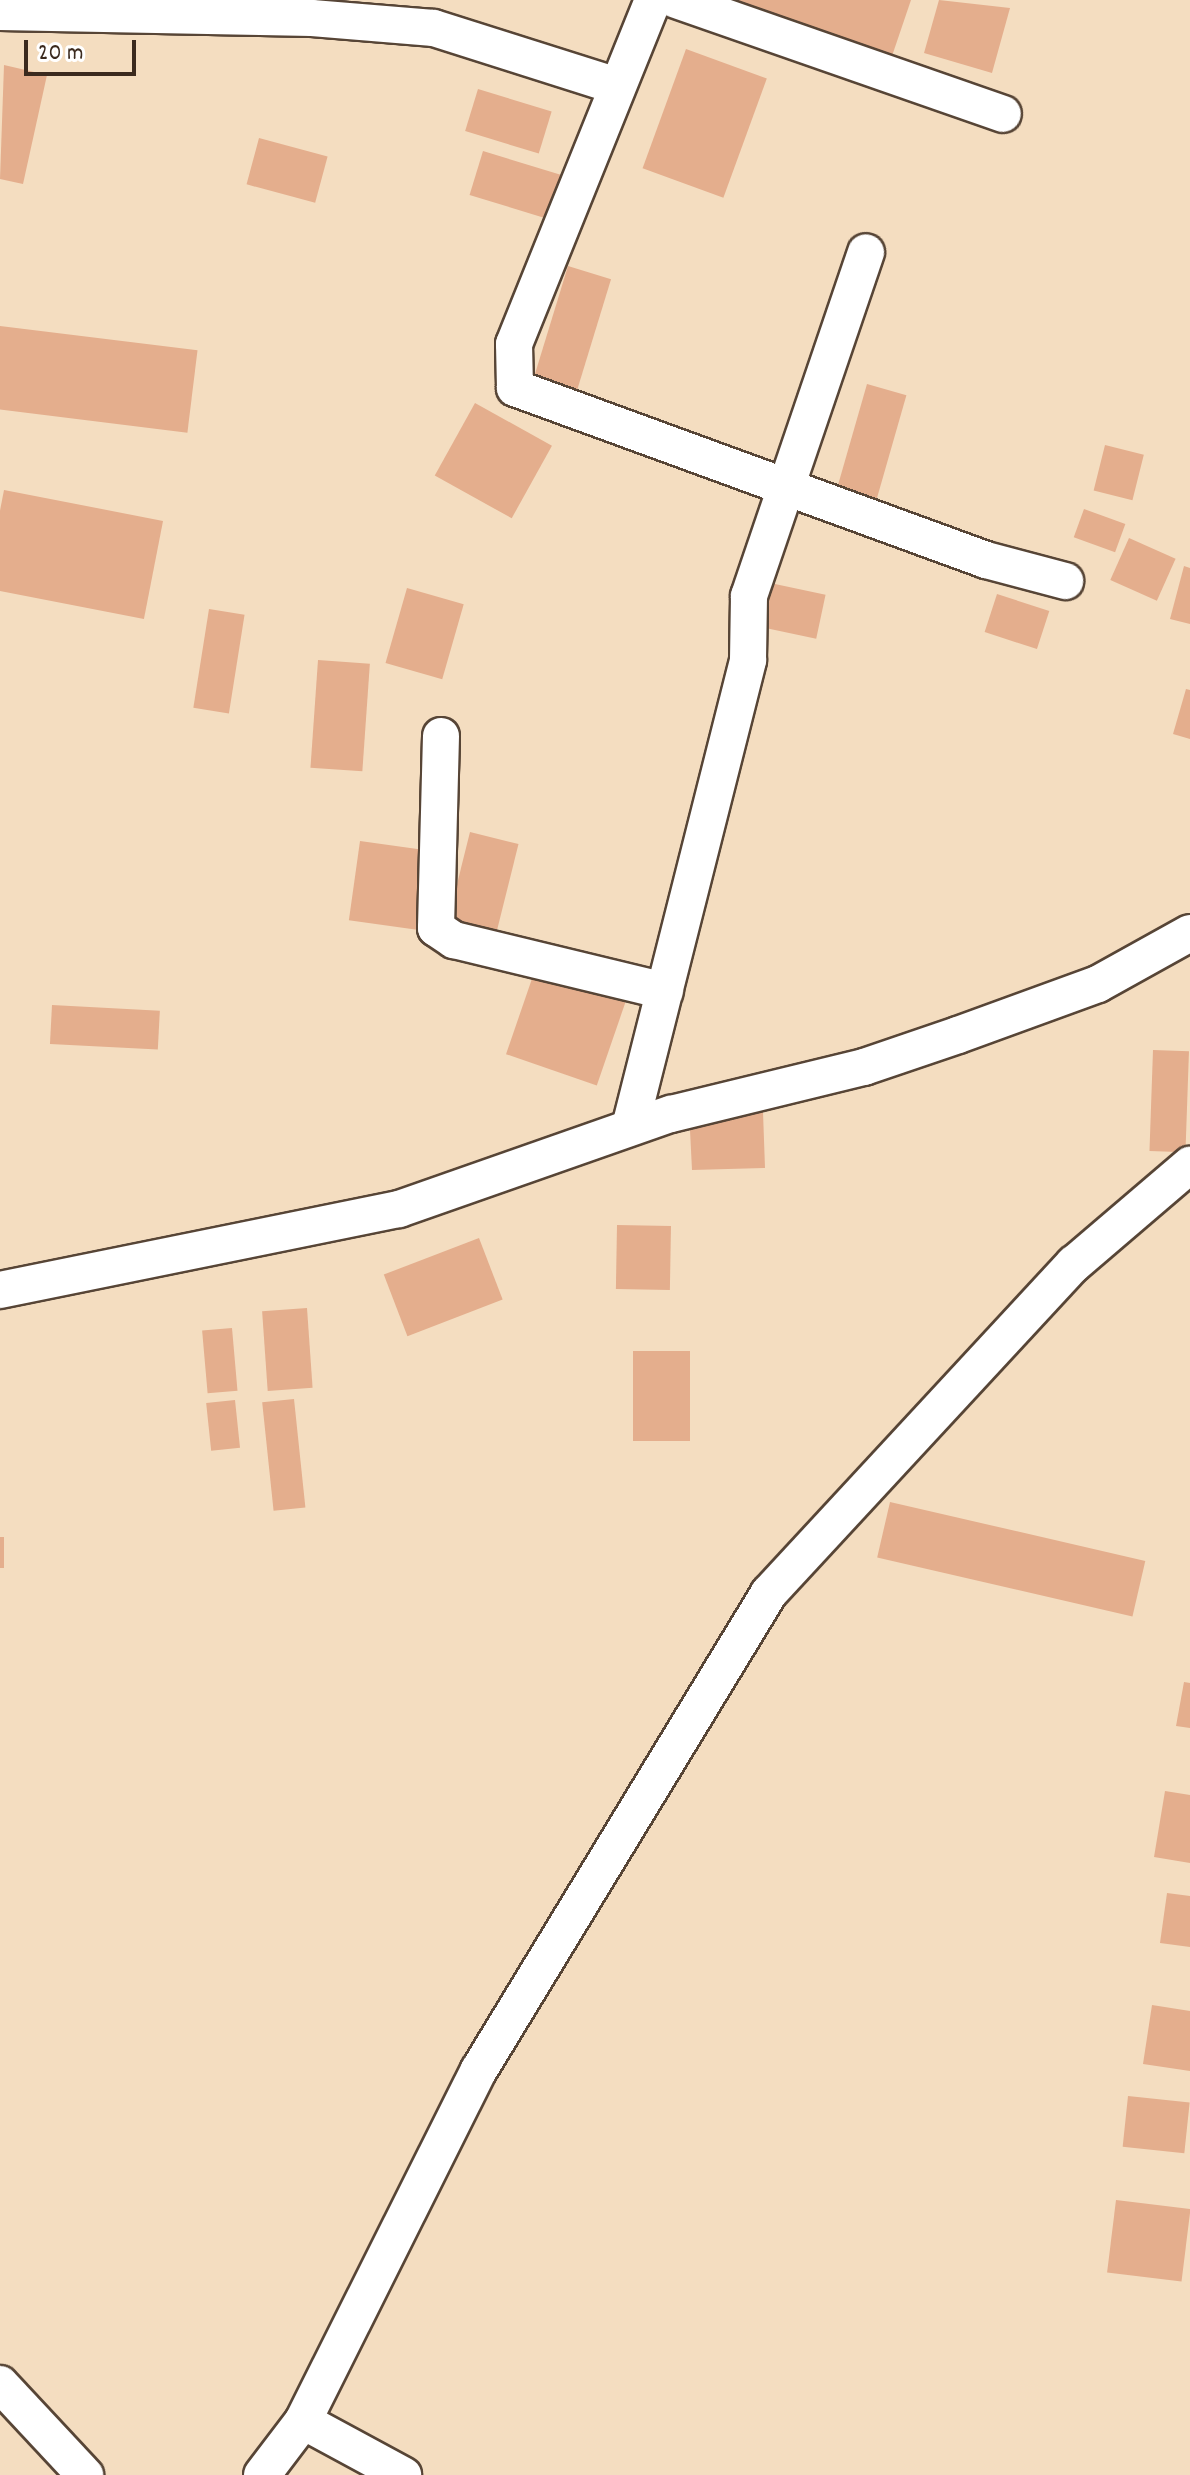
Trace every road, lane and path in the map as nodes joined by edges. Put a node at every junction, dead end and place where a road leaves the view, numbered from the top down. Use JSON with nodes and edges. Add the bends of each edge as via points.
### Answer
{"nodes":[{"id":1,"x":1,"y":0,"type":"edge"},
{"id":2,"x":653,"y":0,"type":"edge"},
{"id":3,"x":676,"y":0,"type":"edge"},
{"id":4,"x":0,"y":9,"type":"edge"},
{"id":5,"x":432,"y":14,"type":"edge"},
{"id":6,"x":617,"y":86,"type":"junction"},
{"id":7,"x":1003,"y":114,"type":"dead end"},
{"id":8,"x":866,"y":252,"type":"dead end"},
{"id":9,"x":783,"y":488,"type":"junction"},
{"id":10,"x":1065,"y":581,"type":"dead end"},
{"id":11,"x":441,"y":736,"type":"dead end"},
{"id":12,"x":1190,"y":933,"type":"edge"},
{"id":13,"x":665,"y":991,"type":"junction"},
{"id":14,"x":630,"y":1127,"type":"junction"},
{"id":15,"x":1190,"y":1165,"type":"edge"},
{"id":16,"x":0,"y":1290,"type":"edge"},
{"id":17,"x":0,"y":2384,"type":"edge"},
{"id":18,"x":303,"y":2421,"type":"junction"},
{"id":19,"x":85,"y":2475,"type":"edge"},
{"id":20,"x":262,"y":2475,"type":"edge"},
{"id":21,"x":403,"y":2475,"type":"edge"}],
"edges":[{"from":1,"to":4,"type":"street"},
{"from":2,"to":6,"type":"street"},
{"from":3,"to":7,"type":"street"},
{"from":4,"to":5,"type":"street","via":[[312,18]]},
{"from":5,"to":6,"type":"street"},
{"from":6,"to":9,"type":"street","via":[[514,344],[511,380],[522,395]]},
{"from":8,"to":9,"type":"street"},
{"from":9,"to":10,"type":"street"},
{"from":9,"to":13,"type":"street","via":[[749,596],[748,660]]},
{"from":11,"to":13,"type":"street","via":[[436,928],[454,940]]},
{"from":12,"to":14,"type":"street","via":[[1098,984],[958,1035]]},
{"from":13,"to":14,"type":"street"},
{"from":14,"to":16,"type":"street","via":[[399,1209]]},
{"from":15,"to":18,"type":"street","via":[[1074,1264],[769,1593],[479,2070]]},
{"from":17,"to":19,"type":"street"},
{"from":18,"to":20,"type":"street"},
{"from":18,"to":21,"type":"street"}]}
